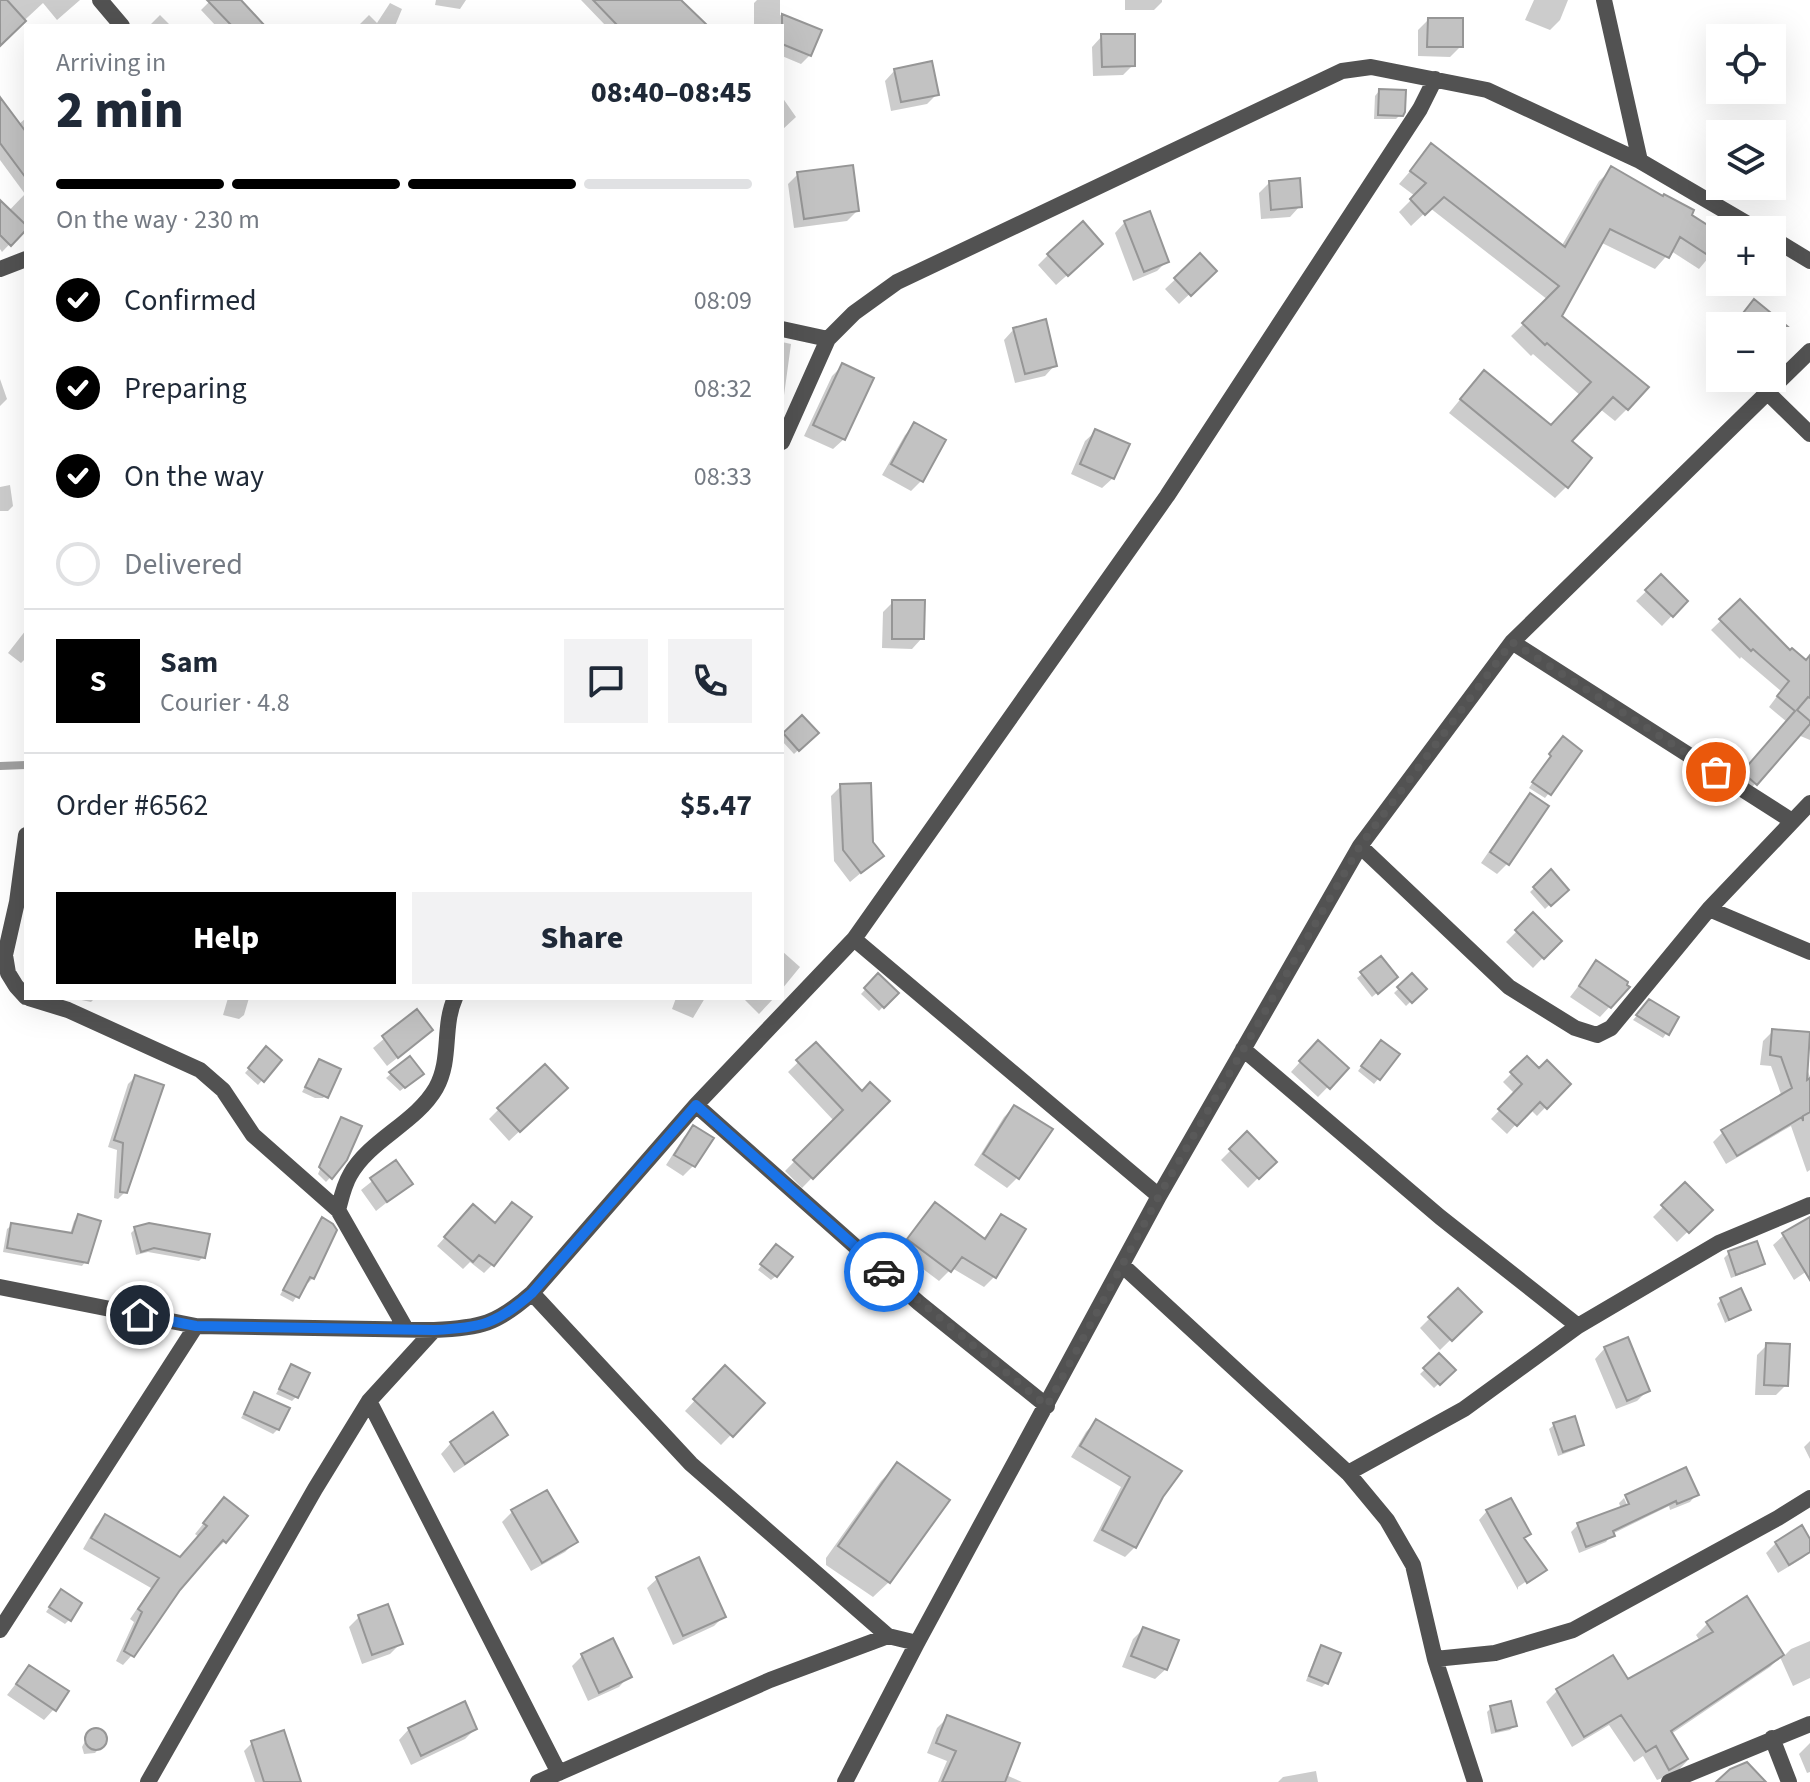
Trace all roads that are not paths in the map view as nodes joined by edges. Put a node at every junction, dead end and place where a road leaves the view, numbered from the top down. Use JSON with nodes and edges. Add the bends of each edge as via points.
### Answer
{"nodes":[{"id":1,"x":100,"y":0,"type":"edge"},
{"id":2,"x":1604,"y":0,"type":"edge"},
{"id":3,"x":120,"y":24,"type":"edge"},
{"id":4,"x":1435,"y":79,"type":"junction"},
{"id":5,"x":1640,"y":161,"type":"junction"},
{"id":6,"x":1734,"y":216,"type":"edge"},
{"id":7,"x":1786,"y":246,"type":"edge"},
{"id":8,"x":24,"y":260,"type":"edge"},
{"id":9,"x":1810,"y":261,"type":"edge"},
{"id":10,"x":0,"y":269,"type":"edge"},
{"id":11,"x":784,"y":329,"type":"edge"},
{"id":12,"x":828,"y":339,"type":"junction"},
{"id":13,"x":1810,"y":351,"type":"edge"},
{"id":14,"x":1768,"y":393,"type":"junction"},
{"id":15,"x":1810,"y":434,"type":"edge"},
{"id":16,"x":784,"y":438,"type":"edge"},
{"id":17,"x":1512,"y":642,"type":"junction"},
{"id":18,"x":1808,"y":806,"type":"edge"},
{"id":19,"x":1792,"y":821,"type":"junction"},
{"id":20,"x":1360,"y":846,"type":"junction"},
{"id":21,"x":24,"y":850,"type":"edge"},
{"id":22,"x":1709,"y":909,"type":"junction"},
{"id":23,"x":854,"y":939,"type":"junction"},
{"id":24,"x":1810,"y":952,"type":"edge"},
{"id":25,"x":24,"y":993,"type":"edge"},
{"id":26,"x":37,"y":1000,"type":"edge"},
{"id":27,"x":454,"y":1000,"type":"edge"},
{"id":28,"x":1243,"y":1049,"type":"junction"},
{"id":29,"x":696,"y":1105,"type":"junction"},
{"id":30,"x":1159,"y":1196,"type":"junction"},
{"id":31,"x":1810,"y":1205,"type":"edge"},
{"id":32,"x":338,"y":1210,"type":"junction"},
{"id":33,"x":1122,"y":1265,"type":"junction"},
{"id":34,"x":0,"y":1287,"type":"edge"},
{"id":35,"x":532,"y":1293,"type":"junction"},
{"id":36,"x":196,"y":1326,"type":"junction"},
{"id":37,"x":1578,"y":1326,"type":"junction"},
{"id":38,"x":406,"y":1329,"type":"junction"},
{"id":39,"x":434,"y":1330,"type":"junction"},
{"id":40,"x":369,"y":1401,"type":"junction"},
{"id":41,"x":1047,"y":1406,"type":"junction"},
{"id":42,"x":1348,"y":1473,"type":"junction"},
{"id":43,"x":1810,"y":1498,"type":"edge"},
{"id":44,"x":0,"y":1630,"type":"edge"},
{"id":45,"x":888,"y":1636,"type":"junction"},
{"id":46,"x":917,"y":1643,"type":"junction"},
{"id":47,"x":1435,"y":1659,"type":"junction"},
{"id":48,"x":1810,"y":1724,"type":"edge"},
{"id":49,"x":1772,"y":1738,"type":"junction"},
{"id":50,"x":559,"y":1773,"type":"junction"},
{"id":51,"x":148,"y":1782,"type":"edge"},
{"id":52,"x":538,"y":1782,"type":"edge"},
{"id":53,"x":845,"y":1782,"type":"edge"},
{"id":54,"x":1475,"y":1782,"type":"edge"},
{"id":55,"x":1669,"y":1782,"type":"edge"},
{"id":56,"x":1789,"y":1782,"type":"edge"}],
"edges":[{"from":1,"to":3,"type":"street"},
{"from":2,"to":5,"type":"street"},
{"from":4,"to":5,"type":"street","via":[[1487,90]]},
{"from":4,"to":12,"type":"street","via":[[1371,67],[1342,71],[897,282]]},
{"from":4,"to":23,"type":"street","via":[[1167,496]]},
{"from":5,"to":6,"type":"street"},
{"from":7,"to":9,"type":"street"},
{"from":8,"to":10,"type":"street"},
{"from":11,"to":12,"type":"street"},
{"from":12,"to":16,"type":"street"},
{"from":13,"to":14,"type":"street"},
{"from":14,"to":15,"type":"street"},
{"from":14,"to":17,"type":"street"},
{"from":17,"to":19,"type":"street"},
{"from":17,"to":20,"type":"street"},
{"from":18,"to":19,"type":"street"},
{"from":19,"to":22,"type":"street"},
{"from":20,"to":22,"type":"street","via":[[1509,987],[1575,1028],[1597,1035],[1611,1028]]},
{"from":20,"to":28,"type":"street"},
{"from":21,"to":25,"type":"street","via":[[5,955],[8,973]]},
{"from":22,"to":24,"type":"street"},
{"from":23,"to":29,"type":"street"},
{"from":23,"to":30,"type":"street"},
{"from":26,"to":32,"type":"street","via":[[200,1070],[223,1090],[253,1135]]},
{"from":27,"to":32,"type":"street","via":[[446,1065],[435,1089],[350,1174]]},
{"from":28,"to":30,"type":"street"},
{"from":28,"to":37,"type":"street"},
{"from":29,"to":35,"type":"street"},
{"from":29,"to":41,"type":"street","via":[[919,1303]]},
{"from":30,"to":33,"type":"street"},
{"from":31,"to":37,"type":"street","via":[[1719,1243]]},
{"from":32,"to":38,"type":"street"},
{"from":33,"to":41,"type":"street"},
{"from":33,"to":42,"type":"street"},
{"from":34,"to":36,"type":"street"},
{"from":35,"to":39,"type":"street","via":[[507,1315],[470,1329]]},
{"from":35,"to":45,"type":"street","via":[[691,1464]]},
{"from":36,"to":38,"type":"street"},
{"from":36,"to":44,"type":"street"},
{"from":37,"to":42,"type":"street","via":[[1464,1409]]},
{"from":38,"to":39,"type":"street"},
{"from":39,"to":40,"type":"street"},
{"from":40,"to":50,"type":"street"},
{"from":40,"to":51,"type":"street"},
{"from":41,"to":46,"type":"street"},
{"from":42,"to":47,"type":"street","via":[[1387,1520],[1413,1565]]},
{"from":43,"to":47,"type":"street","via":[[1573,1630],[1495,1653]]},
{"from":45,"to":46,"type":"street"},
{"from":45,"to":50,"type":"street","via":[[770,1680]]},
{"from":46,"to":53,"type":"street"},
{"from":47,"to":54,"type":"street"},
{"from":48,"to":49,"type":"street"},
{"from":49,"to":55,"type":"street"},
{"from":49,"to":56,"type":"street"},
{"from":50,"to":52,"type":"street"}]}
